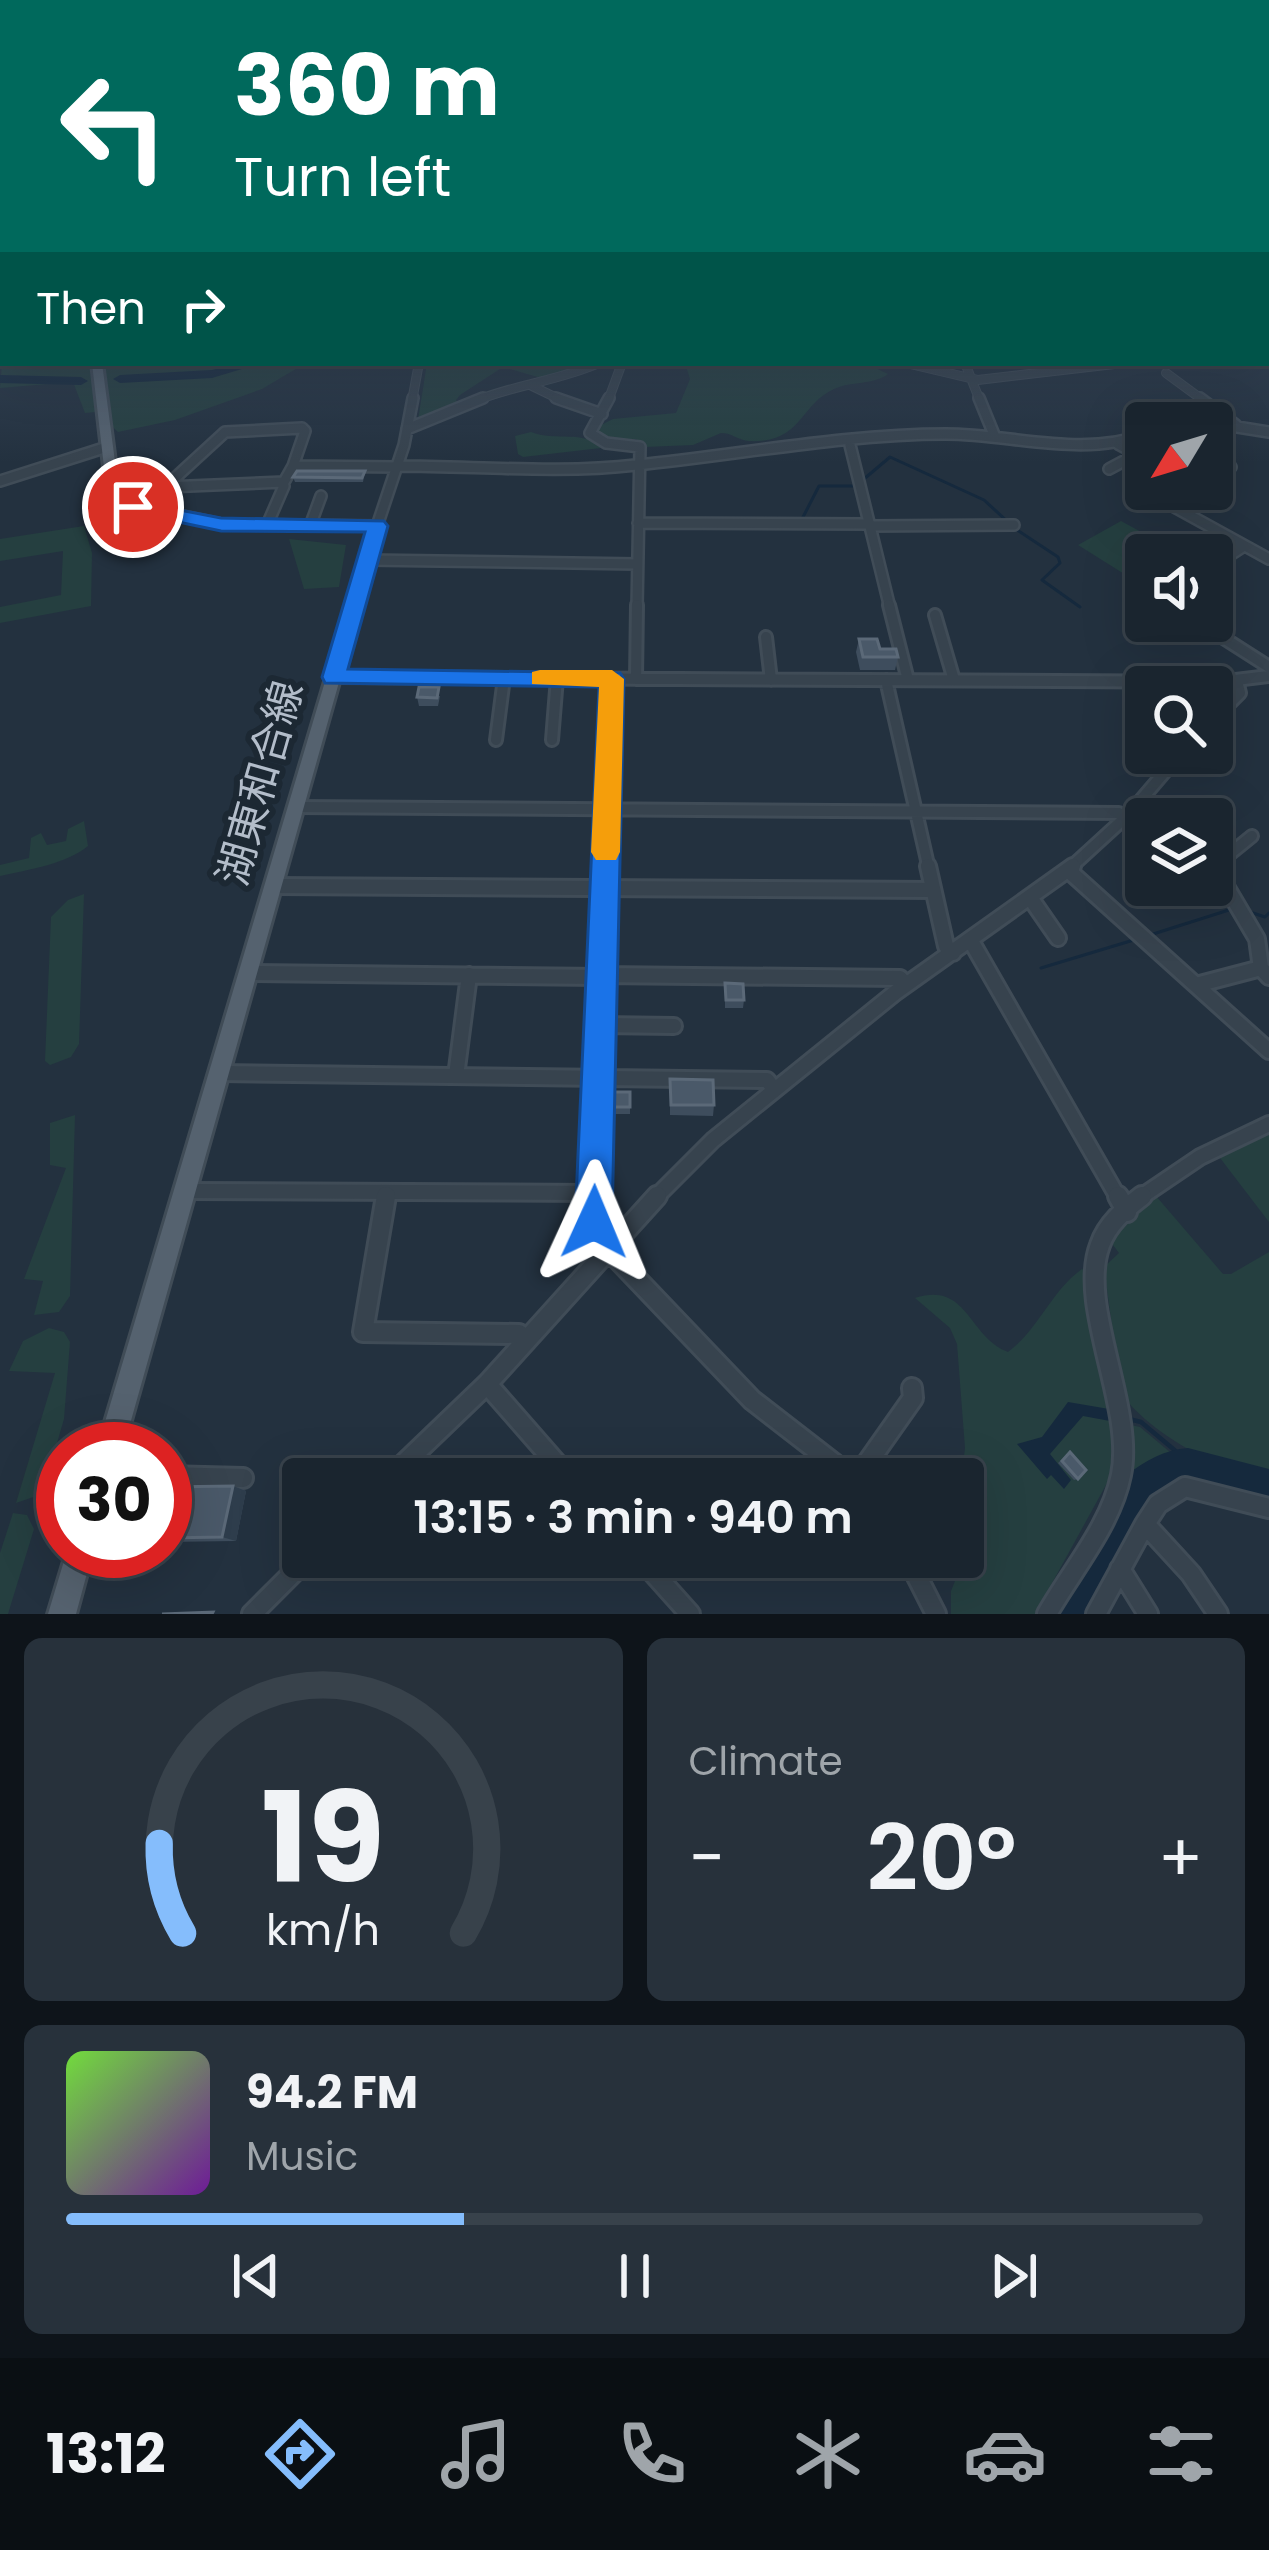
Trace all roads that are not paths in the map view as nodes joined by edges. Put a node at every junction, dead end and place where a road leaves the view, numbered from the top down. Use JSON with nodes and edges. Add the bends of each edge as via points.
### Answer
{"nodes":[{"id":1,"x":97,"y":366,"type":"edge"},
{"id":2,"x":418,"y":366,"type":"edge"},
{"id":3,"x":592,"y":366,"type":"edge"},
{"id":4,"x":621,"y":366,"type":"edge"},
{"id":5,"x":918,"y":366,"type":"edge"},
{"id":6,"x":966,"y":366,"type":"edge"},
{"id":7,"x":1015,"y":366,"type":"edge"},
{"id":8,"x":1098,"y":366,"type":"edge"},
{"id":9,"x":1166,"y":373,"type":"dead end"},
{"id":10,"x":1023,"y":375,"type":"junction"},
{"id":11,"x":972,"y":380,"type":"junction"},
{"id":12,"x":528,"y":382,"type":"junction"},
{"id":13,"x":602,"y":414,"type":"junction"},
{"id":14,"x":1233,"y":425,"type":"edge"},
{"id":15,"x":1237,"y":425,"type":"junction"},
{"id":16,"x":407,"y":429,"type":"junction"},
{"id":17,"x":1269,"y":432,"type":"edge"},
{"id":18,"x":995,"y":437,"type":"junction"},
{"id":19,"x":1125,"y":441,"type":"edge"},
{"id":20,"x":1118,"y":442,"type":"junction"},
{"id":21,"x":850,"y":445,"type":"junction"},
{"id":22,"x":107,"y":448,"type":"junction"},
{"id":23,"x":292,"y":466,"type":"junction"},
{"id":24,"x":398,"y":466,"type":"junction"},
{"id":25,"x":639,"y":466,"type":"junction"},
{"id":26,"x":1109,"y":469,"type":"dead end"},
{"id":27,"x":0,"y":481,"type":"edge"},
{"id":28,"x":284,"y":486,"type":"dead end"},
{"id":29,"x":165,"y":487,"type":"junction"},
{"id":30,"x":320,"y":496,"type":"dead end"},
{"id":31,"x":122,"y":502,"type":"junction"},
{"id":32,"x":1179,"y":510,"type":"edge"},
{"id":33,"x":638,"y":524,"type":"junction"},
{"id":34,"x":267,"y":525,"type":"junction"},
{"id":35,"x":870,"y":525,"type":"junction"},
{"id":36,"x":1014,"y":525,"type":"dead end"},
{"id":37,"x":310,"y":526,"type":"junction"},
{"id":38,"x":377,"y":526,"type":"junction"},
{"id":39,"x":1244,"y":546,"type":"junction"},
{"id":40,"x":1233,"y":553,"type":"edge"},
{"id":41,"x":1269,"y":559,"type":"edge"},
{"id":42,"x":368,"y":560,"type":"junction"},
{"id":43,"x":638,"y":564,"type":"junction"},
{"id":44,"x":935,"y":615,"type":"dead end"},
{"id":45,"x":766,"y":637,"type":"dead end"},
{"id":46,"x":1227,"y":642,"type":"edge"},
{"id":47,"x":1269,"y":671,"type":"edge"},
{"id":48,"x":334,"y":677,"type":"junction"},
{"id":49,"x":505,"y":678,"type":"junction"},
{"id":50,"x":557,"y":678,"type":"junction"},
{"id":51,"x":612,"y":679,"type":"junction"},
{"id":52,"x":636,"y":679,"type":"junction"},
{"id":53,"x":771,"y":680,"type":"junction"},
{"id":54,"x":886,"y":680,"type":"junction"},
{"id":55,"x":908,"y":680,"type":"junction"},
{"id":56,"x":954,"y":680,"type":"junction"},
{"id":57,"x":1237,"y":681,"type":"junction"},
{"id":58,"x":1233,"y":699,"type":"edge"},
{"id":59,"x":496,"y":740,"type":"dead end"},
{"id":60,"x":552,"y":740,"type":"dead end"},
{"id":61,"x":1163,"y":774,"type":"edge"},
{"id":62,"x":1143,"y":798,"type":"edge"},
{"id":63,"x":296,"y":807,"type":"junction"},
{"id":64,"x":607,"y":810,"type":"junction"},
{"id":65,"x":916,"y":812,"type":"junction"},
{"id":66,"x":1125,"y":817,"type":"edge"},
{"id":67,"x":1125,"y":819,"type":"edge"},
{"id":68,"x":1252,"y":836,"type":"dead end"},
{"id":69,"x":1233,"y":850,"type":"edge"},
{"id":70,"x":1069,"y":870,"type":"junction"},
{"id":71,"x":275,"y":886,"type":"junction"},
{"id":72,"x":604,"y":887,"type":"junction"},
{"id":73,"x":933,"y":890,"type":"junction"},
{"id":74,"x":1233,"y":897,"type":"edge"},
{"id":75,"x":1031,"y":899,"type":"junction"},
{"id":76,"x":1058,"y":938,"type":"dead end"},
{"id":77,"x":971,"y":940,"type":"junction"},
{"id":78,"x":953,"y":953,"type":"junction"},
{"id":79,"x":1265,"y":972,"type":"edge"},
{"id":80,"x":250,"y":973,"type":"junction"},
{"id":81,"x":469,"y":975,"type":"junction"},
{"id":82,"x":601,"y":976,"type":"junction"},
{"id":83,"x":906,"y":985,"type":"junction"},
{"id":84,"x":1196,"y":985,"type":"junction"},
{"id":85,"x":600,"y":1025,"type":"junction"},
{"id":86,"x":674,"y":1026,"type":"dead end"},
{"id":87,"x":1269,"y":1051,"type":"edge"},
{"id":88,"x":220,"y":1073,"type":"junction"},
{"id":89,"x":456,"y":1076,"type":"junction"},
{"id":90,"x":598,"y":1078,"type":"junction"},
{"id":91,"x":774,"y":1089,"type":"junction"},
{"id":92,"x":1269,"y":1124,"type":"edge"},
{"id":93,"x":185,"y":1191,"type":"junction"},
{"id":94,"x":594,"y":1193,"type":"junction"},
{"id":95,"x":386,"y":1194,"type":"junction"},
{"id":96,"x":1127,"y":1212,"type":"junction"},
{"id":97,"x":607,"y":1248,"type":"junction"},
{"id":98,"x":526,"y":1341,"type":"junction"},
{"id":99,"x":487,"y":1384,"type":"junction"},
{"id":100,"x":912,"y":1388,"type":"dead end"},
{"id":101,"x":118,"y":1422,"type":"edge"},
{"id":102,"x":410,"y":1458,"type":"edge"},
{"id":103,"x":552,"y":1458,"type":"edge"},
{"id":104,"x":828,"y":1458,"type":"edge"},
{"id":105,"x":870,"y":1458,"type":"edge"},
{"id":106,"x":192,"y":1477,"type":"edge"},
{"id":107,"x":243,"y":1478,"type":"dead end"},
{"id":108,"x":1269,"y":1508,"type":"edge"},
{"id":109,"x":1144,"y":1524,"type":"junction"},
{"id":110,"x":1120,"y":1569,"type":"junction"},
{"id":111,"x":72,"y":1578,"type":"edge"},
{"id":112,"x":288,"y":1578,"type":"edge"},
{"id":113,"x":657,"y":1578,"type":"edge"},
{"id":114,"x":918,"y":1578,"type":"edge"},
{"id":115,"x":62,"y":1614,"type":"edge"},
{"id":116,"x":252,"y":1614,"type":"edge"},
{"id":117,"x":689,"y":1614,"type":"edge"},
{"id":118,"x":936,"y":1614,"type":"edge"},
{"id":119,"x":1047,"y":1614,"type":"edge"},
{"id":120,"x":1096,"y":1614,"type":"edge"},
{"id":121,"x":1148,"y":1614,"type":"edge"},
{"id":122,"x":1218,"y":1614,"type":"edge"}],
"edges":[{"from":1,"to":22,"type":"main road"},
{"from":2,"to":16,"type":"street"},
{"from":3,"to":12,"type":"street","via":[[562,380]]},
{"from":4,"to":13,"type":"street"},
{"from":5,"to":11,"type":"street"},
{"from":6,"to":11,"type":"street"},
{"from":7,"to":10,"type":"street"},
{"from":8,"to":10,"type":"street"},
{"from":9,"to":15,"type":"street"},
{"from":10,"to":11,"type":"street"},
{"from":11,"to":18,"type":"street"},
{"from":12,"to":13,"type":"street"},
{"from":12,"to":16,"type":"street"},
{"from":13,"to":25,"type":"street","via":[[591,436],[640,447]]},
{"from":14,"to":15,"type":"street"},
{"from":15,"to":17,"type":"street"},
{"from":16,"to":24,"type":"street"},
{"from":18,"to":20,"type":"street"},
{"from":18,"to":21,"type":"street"},
{"from":19,"to":20,"type":"street"},
{"from":20,"to":26,"type":"street","via":[[1137,454]]},
{"from":21,"to":25,"type":"street"},
{"from":21,"to":35,"type":"street"},
{"from":22,"to":27,"type":"street"},
{"from":22,"to":31,"type":"main road","via":[[112,493]]},
{"from":23,"to":24,"type":"street"},
{"from":23,"to":29,"type":"street","via":[[284,482]]},
{"from":23,"to":29,"type":"street","via":[[302,428],[228,431]]},
{"from":24,"to":25,"type":"street"},
{"from":24,"to":38,"type":"street"},
{"from":25,"to":33,"type":"street"},
{"from":28,"to":34,"type":"street"},
{"from":29,"to":31,"type":"street"},
{"from":30,"to":37,"type":"street"},
{"from":31,"to":34,"type":"main road","via":[[214,524]]},
{"from":32,"to":39,"type":"street"},
{"from":33,"to":35,"type":"street"},
{"from":33,"to":43,"type":"street"},
{"from":34,"to":37,"type":"main road"},
{"from":35,"to":36,"type":"street"},
{"from":35,"to":55,"type":"street"},
{"from":37,"to":38,"type":"main road"},
{"from":38,"to":42,"type":"main road","name":"湖東和合線"},
{"from":39,"to":40,"type":"street"},
{"from":39,"to":41,"type":"street"},
{"from":42,"to":43,"type":"street"},
{"from":42,"to":48,"type":"main road","name":"湖東和合線"},
{"from":43,"to":52,"type":"street"},
{"from":44,"to":56,"type":"street"},
{"from":45,"to":53,"type":"street"},
{"from":46,"to":47,"type":"street"},
{"from":47,"to":57,"type":"street"},
{"from":48,"to":49,"type":"street"},
{"from":48,"to":63,"type":"main road","name":"湖東和合線"},
{"from":49,"to":50,"type":"street"},
{"from":49,"to":59,"type":"street"},
{"from":50,"to":51,"type":"street"},
{"from":50,"to":60,"type":"street"},
{"from":51,"to":52,"type":"street"},
{"from":51,"to":64,"type":"street"},
{"from":52,"to":53,"type":"street"},
{"from":53,"to":54,"type":"street"},
{"from":54,"to":55,"type":"street"},
{"from":54,"to":65,"type":"street"},
{"from":55,"to":56,"type":"street"},
{"from":56,"to":57,"type":"street"},
{"from":57,"to":58,"type":"street","via":[[1241,691]]},
{"from":61,"to":62,"type":"street"},
{"from":63,"to":64,"type":"street"},
{"from":63,"to":71,"type":"main road","name":"湖東和合線"},
{"from":64,"to":65,"type":"street"},
{"from":64,"to":72,"type":"street"},
{"from":65,"to":66,"type":"street"},
{"from":65,"to":73,"type":"street"},
{"from":67,"to":70,"type":"street"},
{"from":68,"to":69,"type":"street"},
{"from":70,"to":75,"type":"street"},
{"from":70,"to":84,"type":"street"},
{"from":71,"to":72,"type":"street"},
{"from":71,"to":80,"type":"main road","name":"湖東和合線"},
{"from":72,"to":73,"type":"street"},
{"from":72,"to":82,"type":"street"},
{"from":73,"to":78,"type":"street"},
{"from":74,"to":79,"type":"street"},
{"from":75,"to":76,"type":"street"},
{"from":75,"to":77,"type":"street"},
{"from":77,"to":78,"type":"street"},
{"from":77,"to":96,"type":"street"},
{"from":78,"to":83,"type":"street"},
{"from":79,"to":84,"type":"street"},
{"from":80,"to":81,"type":"street"},
{"from":80,"to":88,"type":"main road","name":"湖東和合線"},
{"from":81,"to":82,"type":"street"},
{"from":81,"to":89,"type":"street"},
{"from":82,"to":83,"type":"street"},
{"from":82,"to":85,"type":"street"},
{"from":83,"to":91,"type":"street"},
{"from":84,"to":87,"type":"street"},
{"from":85,"to":86,"type":"street"},
{"from":85,"to":90,"type":"street"},
{"from":88,"to":89,"type":"street"},
{"from":88,"to":93,"type":"main road","name":"湖東和合線"},
{"from":89,"to":90,"type":"street"},
{"from":90,"to":91,"type":"street","via":[[767,1080]]},
{"from":90,"to":94,"type":"street"},
{"from":91,"to":97,"type":"street"},
{"from":92,"to":96,"type":"street","via":[[1176,1171]]},
{"from":93,"to":95,"type":"street"},
{"from":93,"to":101,"type":"main road","name":"湖東和合線"},
{"from":94,"to":95,"type":"street"},
{"from":94,"to":97,"type":"street","via":[[594,1222]]},
{"from":95,"to":98,"type":"street","via":[[363,1332],[519,1334]]},
{"from":96,"to":119,"type":"street","via":[[1106,1232],[1097,1257],[1122,1462],[1115,1493]]},
{"from":97,"to":98,"type":"street"},
{"from":97,"to":104,"type":"street","via":[[752,1400]]},
{"from":98,"to":99,"type":"street"},
{"from":99,"to":102,"type":"street"},
{"from":99,"to":103,"type":"street"},
{"from":100,"to":105,"type":"street"},
{"from":106,"to":107,"type":"street"},
{"from":108,"to":109,"type":"street","via":[[1186,1485],[1163,1493]]},
{"from":109,"to":110,"type":"street"},
{"from":109,"to":122,"type":"street"},
{"from":110,"to":120,"type":"street"},
{"from":110,"to":121,"type":"street"},
{"from":111,"to":115,"type":"main road"},
{"from":112,"to":116,"type":"street"},
{"from":113,"to":117,"type":"street"},
{"from":114,"to":118,"type":"street"}]}
